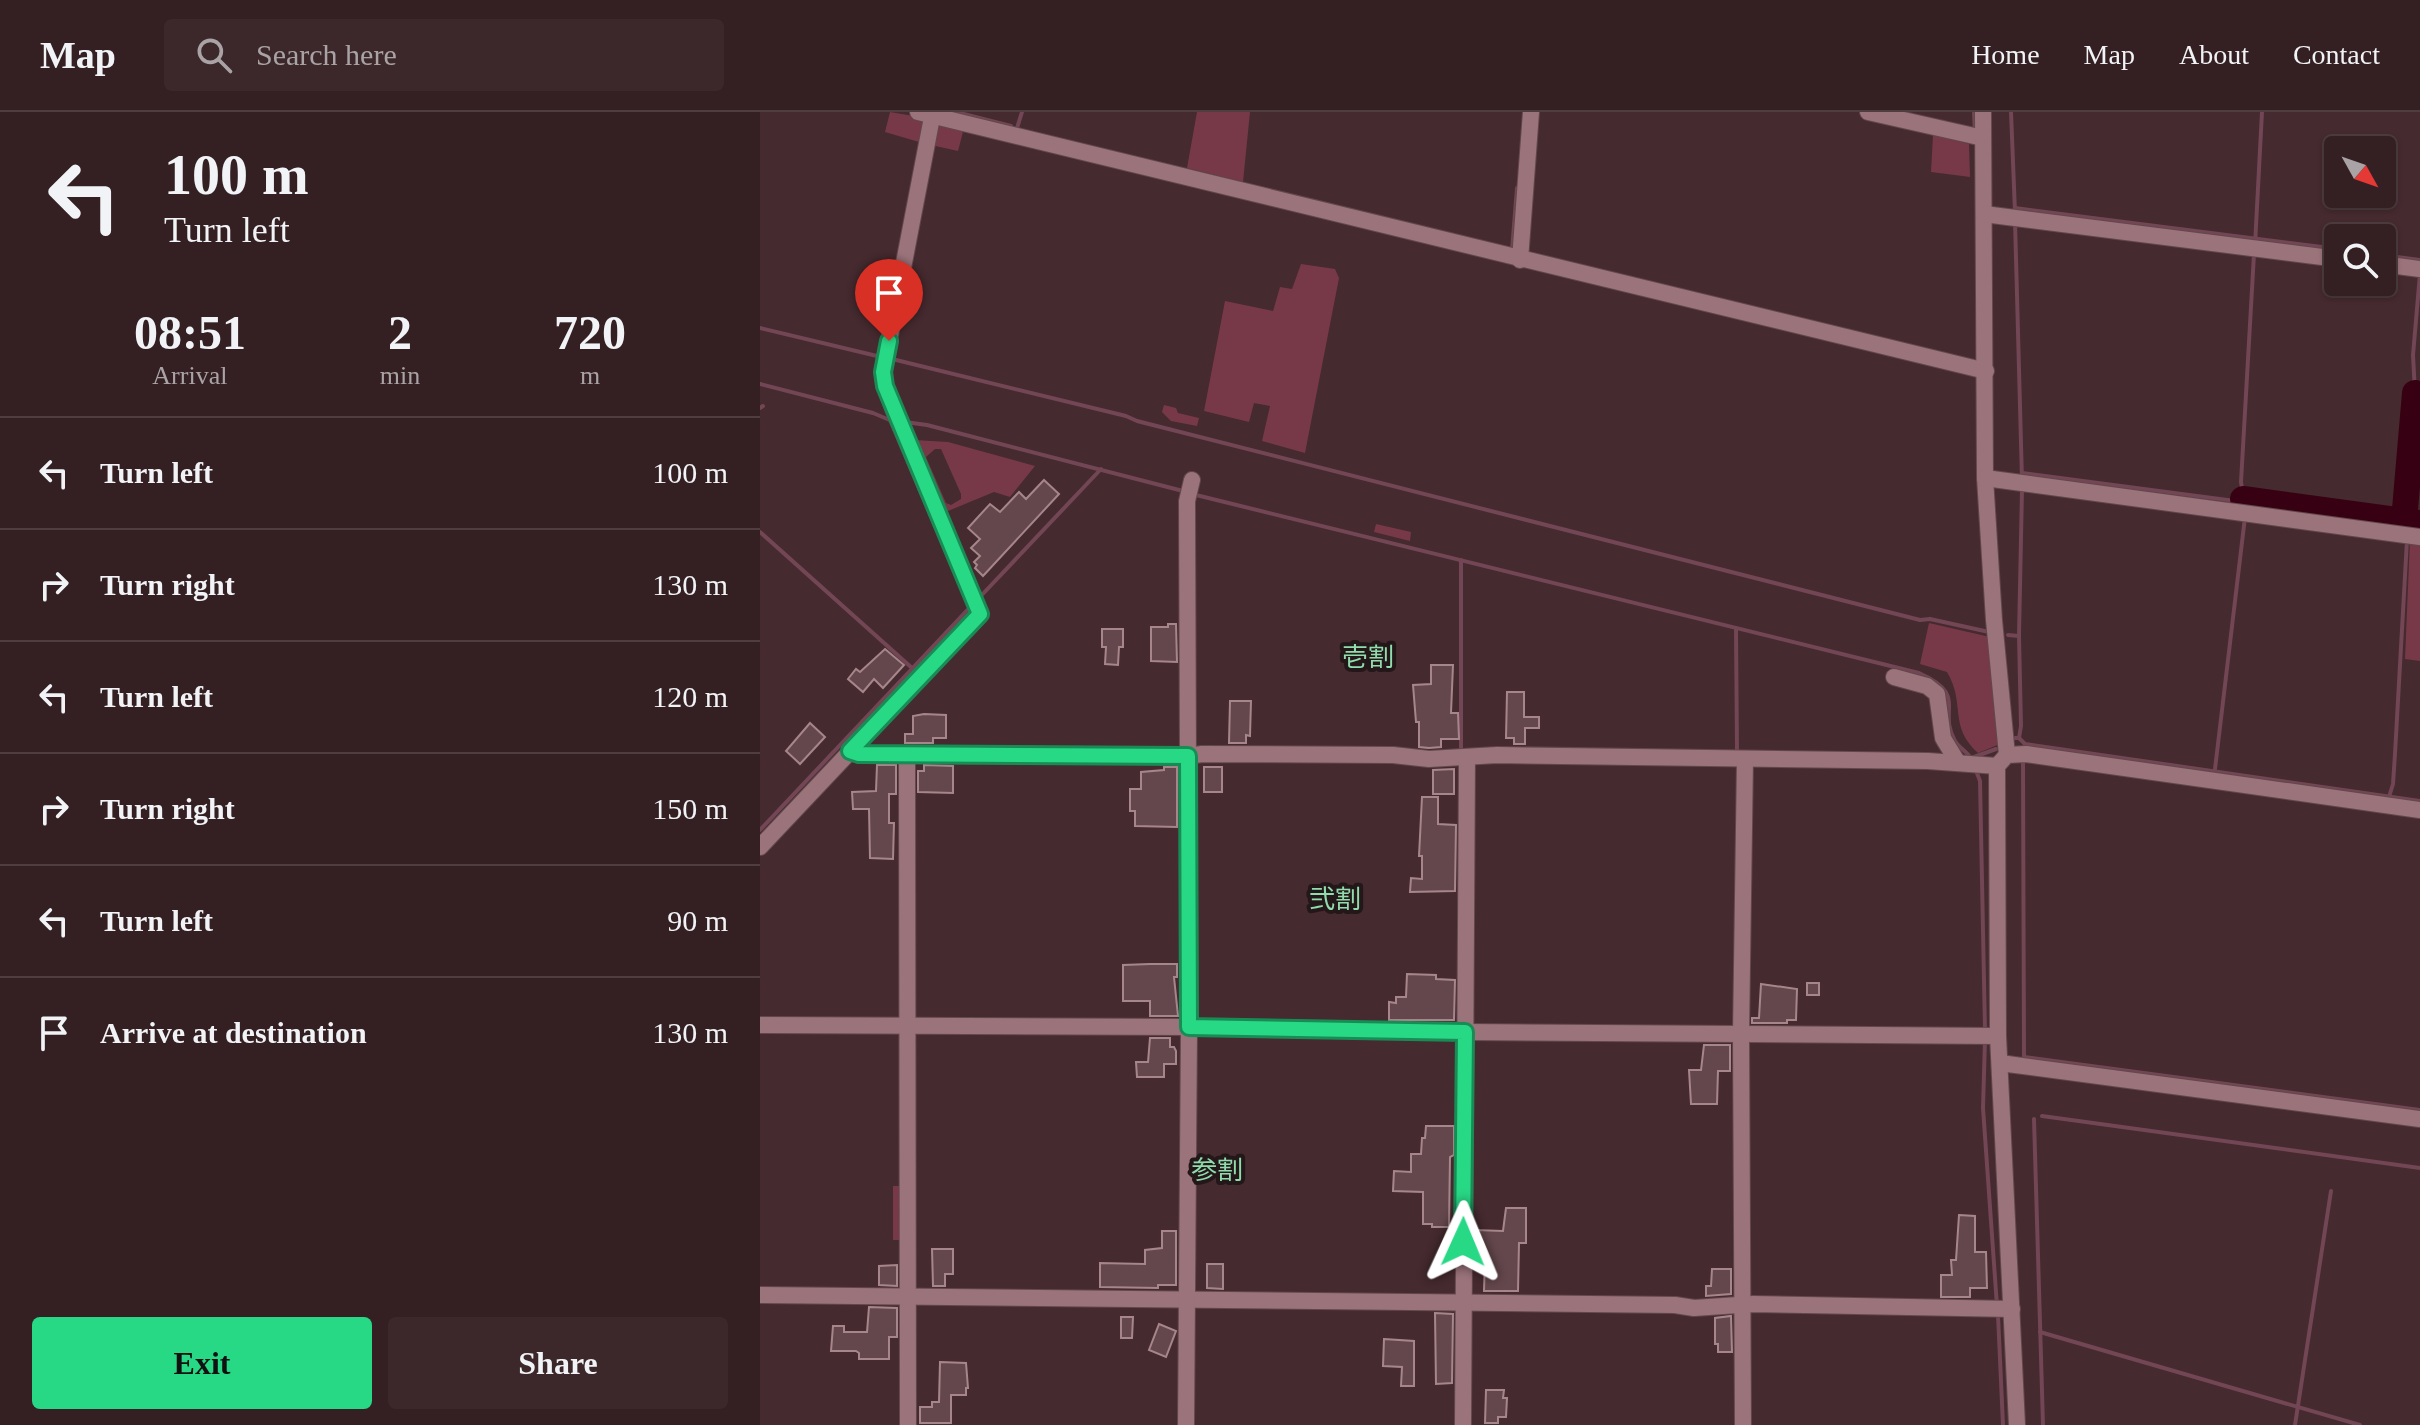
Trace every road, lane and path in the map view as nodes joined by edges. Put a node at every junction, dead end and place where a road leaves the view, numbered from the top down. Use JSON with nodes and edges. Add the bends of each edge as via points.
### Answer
{"nodes":[{"id":1,"x":1531,"y":112,"type":"edge"},
{"id":2,"x":1868,"y":112,"type":"edge"},
{"id":3,"x":1983,"y":112,"type":"edge"},
{"id":4,"x":928,"y":113,"type":"edge"},
{"id":5,"x":1977,"y":138,"type":"junction"},
{"id":6,"x":1984,"y":214,"type":"junction"},
{"id":7,"x":1520,"y":254,"type":"junction"},
{"id":8,"x":2324,"y":257,"type":"edge"},
{"id":9,"x":2396,"y":266,"type":"edge"},
{"id":10,"x":2418,"y":269,"type":"edge"},
{"id":11,"x":1981,"y":370,"type":"junction"},
{"id":12,"x":1985,"y":478,"type":"junction"},
{"id":13,"x":1190,"y":489,"type":"dead end"},
{"id":14,"x":2411,"y":536,"type":"edge"},
{"id":15,"x":1894,"y":677,"type":"dead end"},
{"id":16,"x":850,"y":751,"type":"junction"},
{"id":17,"x":1188,"y":756,"type":"junction"},
{"id":18,"x":907,"y":758,"type":"junction"},
{"id":19,"x":1993,"y":760,"type":"junction"},
{"id":20,"x":1467,"y":763,"type":"junction"},
{"id":21,"x":1745,"y":763,"type":"junction"},
{"id":22,"x":2420,"y":810,"type":"edge"},
{"id":23,"x":760,"y":847,"type":"edge"},
{"id":24,"x":760,"y":1025,"type":"edge"},
{"id":25,"x":1184,"y":1027,"type":"junction"},
{"id":26,"x":906,"y":1028,"type":"junction"},
{"id":27,"x":1465,"y":1032,"type":"junction"},
{"id":28,"x":1741,"y":1035,"type":"junction"},
{"id":29,"x":1989,"y":1036,"type":"junction"},
{"id":30,"x":2000,"y":1063,"type":"junction"},
{"id":31,"x":2420,"y":1119,"type":"edge"},
{"id":32,"x":760,"y":1295,"type":"edge"},
{"id":33,"x":908,"y":1300,"type":"junction"},
{"id":34,"x":1186,"y":1300,"type":"junction"},
{"id":35,"x":1463,"y":1302,"type":"junction"},
{"id":36,"x":1739,"y":1306,"type":"junction"},
{"id":37,"x":2002,"y":1309,"type":"junction"},
{"id":38,"x":908,"y":1425,"type":"edge"},
{"id":39,"x":1186,"y":1425,"type":"edge"},
{"id":40,"x":1463,"y":1425,"type":"edge"},
{"id":41,"x":1743,"y":1425,"type":"edge"},
{"id":42,"x":2017,"y":1425,"type":"edge"}],
"edges":[{"from":1,"to":7,"type":"street"},
{"from":2,"to":5,"type":"street"},
{"from":3,"to":5,"type":"street"},
{"from":4,"to":7,"type":"street"},
{"from":4,"to":16,"type":"street","via":[[883,372],[895,414],[980,614]]},
{"from":5,"to":6,"type":"street"},
{"from":6,"to":8,"type":"street"},
{"from":6,"to":11,"type":"street"},
{"from":7,"to":11,"type":"street"},
{"from":9,"to":10,"type":"street"},
{"from":11,"to":12,"type":"street"},
{"from":12,"to":14,"type":"street"},
{"from":12,"to":19,"type":"street","via":[[1994,620]]},
{"from":13,"to":17,"type":"street"},
{"from":15,"to":19,"type":"street","via":[[1937,694],[1943,738]]},
{"from":16,"to":18,"type":"street"},
{"from":16,"to":23,"type":"street"},
{"from":17,"to":18,"type":"street"},
{"from":17,"to":20,"type":"street","via":[[1393,755]]},
{"from":17,"to":25,"type":"street"},
{"from":18,"to":26,"type":"street"},
{"from":19,"to":21,"type":"street"},
{"from":19,"to":22,"type":"street"},
{"from":19,"to":29,"type":"street"},
{"from":20,"to":21,"type":"street"},
{"from":20,"to":27,"type":"street"},
{"from":21,"to":28,"type":"street"},
{"from":24,"to":26,"type":"street"},
{"from":25,"to":26,"type":"street"},
{"from":25,"to":27,"type":"street"},
{"from":25,"to":34,"type":"street"},
{"from":26,"to":33,"type":"street"},
{"from":27,"to":28,"type":"street"},
{"from":27,"to":35,"type":"street"},
{"from":28,"to":29,"type":"street"},
{"from":28,"to":36,"type":"street"},
{"from":29,"to":30,"type":"street"},
{"from":30,"to":31,"type":"street"},
{"from":30,"to":37,"type":"street"},
{"from":32,"to":33,"type":"street"},
{"from":33,"to":34,"type":"street"},
{"from":33,"to":38,"type":"street"},
{"from":34,"to":35,"type":"street"},
{"from":34,"to":39,"type":"street"},
{"from":35,"to":36,"type":"street"},
{"from":35,"to":40,"type":"street"},
{"from":36,"to":37,"type":"street"},
{"from":36,"to":41,"type":"street"},
{"from":37,"to":42,"type":"street"}]}
